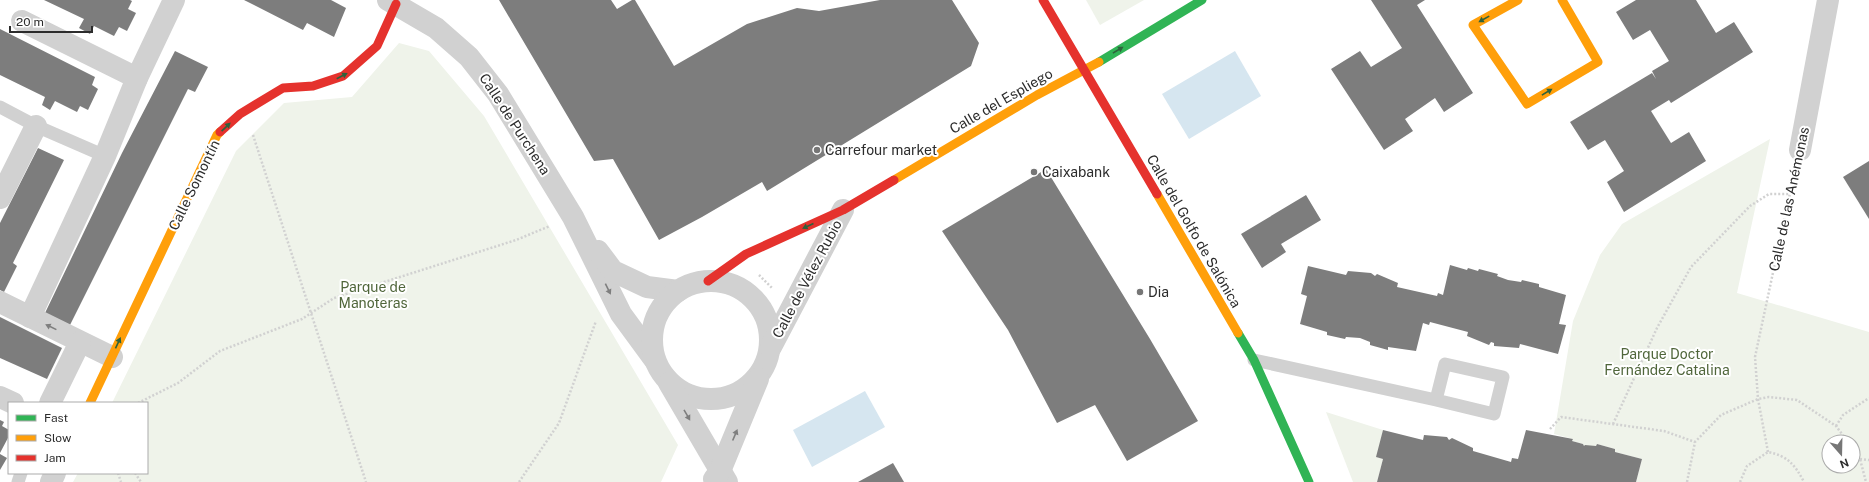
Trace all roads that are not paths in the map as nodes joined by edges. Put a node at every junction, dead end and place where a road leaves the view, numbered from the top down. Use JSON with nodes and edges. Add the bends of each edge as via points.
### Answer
{"nodes":[{"id":1,"x":1043,"y":0,"type":"edge"},
{"id":2,"x":1202,"y":0,"type":"edge"},
{"id":3,"x":1518,"y":0,"type":"edge"},
{"id":4,"x":1562,"y":0,"type":"edge"},
{"id":5,"x":1828,"y":0,"type":"edge"},
{"id":6,"x":171,"y":1,"type":"edge"},
{"id":7,"x":392,"y":2,"type":"edge"},
{"id":8,"x":22,"y":21,"type":"dead end"},
{"id":9,"x":1084,"y":71,"type":"junction"},
{"id":10,"x":137,"y":78,"type":"junction"},
{"id":11,"x":0,"y":107,"type":"edge"},
{"id":12,"x":36,"y":126,"type":"junction"},
{"id":13,"x":1800,"y":150,"type":"road end"},
{"id":14,"x":105,"y":156,"type":"junction"},
{"id":15,"x":0,"y":198,"type":"edge"},
{"id":16,"x":843,"y":210,"type":"junction"},
{"id":17,"x":573,"y":217,"type":"junction"},
{"id":18,"x":708,"y":281,"type":"junction"},
{"id":19,"x":678,"y":291,"type":"junction"},
{"id":20,"x":0,"y":302,"type":"edge"},
{"id":21,"x":30,"y":317,"type":"junction"},
{"id":22,"x":80,"y":342,"type":"junction"},
{"id":23,"x":771,"y":347,"type":"junction"},
{"id":24,"x":112,"y":357,"type":"junction"},
{"id":25,"x":654,"y":359,"type":"junction"},
{"id":26,"x":1254,"y":360,"type":"junction"},
{"id":27,"x":759,"y":376,"type":"junction"},
{"id":28,"x":667,"y":381,"type":"junction"},
{"id":29,"x":0,"y":397,"type":"edge"},
{"id":30,"x":1436,"y":400,"type":"junction"},
{"id":31,"x":11,"y":402,"type":"edge"},
{"id":32,"x":50,"y":402,"type":"edge"},
{"id":33,"x":90,"y":402,"type":"edge"},
{"id":34,"x":719,"y":478,"type":"edge"},
{"id":35,"x":1309,"y":482,"type":"edge"}],
"edges":[{"from":1,"to":9,"type":"street","name":"Calle del Golfo de Salónica"},
{"from":9,"to":2,"type":"street","name":"Calle del Espliego","one_way":true},
{"from":3,"to":4,"type":"street","one_way":true,"via":[[1473,25],[1527,104],[1598,62]]},
{"from":5,"to":13,"type":"street","name":"Calle de las Anémonas"},
{"from":6,"to":10,"type":"street"},
{"from":7,"to":17,"type":"street","name":"Calle de Purchena","via":[[436,28],[469,57],[498,94]]},
{"from":24,"to":7,"type":"street","name":"Calle Somontín","one_way":true,"via":[[218,135],[240,114],[283,88],[313,86],[343,76],[377,46]]},
{"from":8,"to":10,"type":"street"},
{"from":9,"to":16,"type":"street","name":"Calle del Espliego","via":[[1037,95]]},
{"from":9,"to":26,"type":"street","name":"Calle del Golfo de Salónica"},
{"from":10,"to":14,"type":"street"},
{"from":11,"to":12,"type":"lane"},
{"from":12,"to":14,"type":"lane"},
{"from":12,"to":15,"type":"street"},
{"from":14,"to":21,"type":"street"},
{"from":16,"to":18,"type":"street","name":"Calle del Espliego","one_way":true,"via":[[746,254]]},
{"from":16,"to":23,"type":"street","name":"Calle de Vélez Rubio"},
{"from":17,"to":19,"type":"street","name":"Calle de Purchena","via":[[613,271],[647,287]]},
{"from":17,"to":25,"type":"street","name":"Calle de Purchena","one_way":true,"via":[[621,314]]},
{"from":18,"to":19,"type":"street","via":[[692,284]]},
{"from":18,"to":23,"type":"street","via":[[734,285],[755,299],[768,322]]},
{"from":19,"to":25,"type":"street","via":[[664,304],[655,321],[651,340]]},
{"from":20,"to":21,"type":"street"},
{"from":22,"to":21,"type":"street","one_way":true},
{"from":22,"to":24,"type":"street"},
{"from":22,"to":32,"type":"street"},
{"from":23,"to":27,"type":"street","via":[[767,362]]},
{"from":24,"to":33,"type":"street","name":"Calle Somontín"},
{"from":25,"to":28,"type":"street"},
{"from":26,"to":30,"type":"lane"},
{"from":26,"to":35,"type":"street","name":"Calle del Golfo de Salónica"},
{"from":27,"to":28,"type":"street","via":[[744,390],[725,398],[704,400],[684,394]]},
{"from":34,"to":27,"type":"street","one_way":true},
{"from":28,"to":34,"type":"street","one_way":true},
{"from":29,"to":31,"type":"street"},
{"from":30,"to":30,"type":"lane","via":[[1445,364],[1503,377],[1494,414]]}]}
